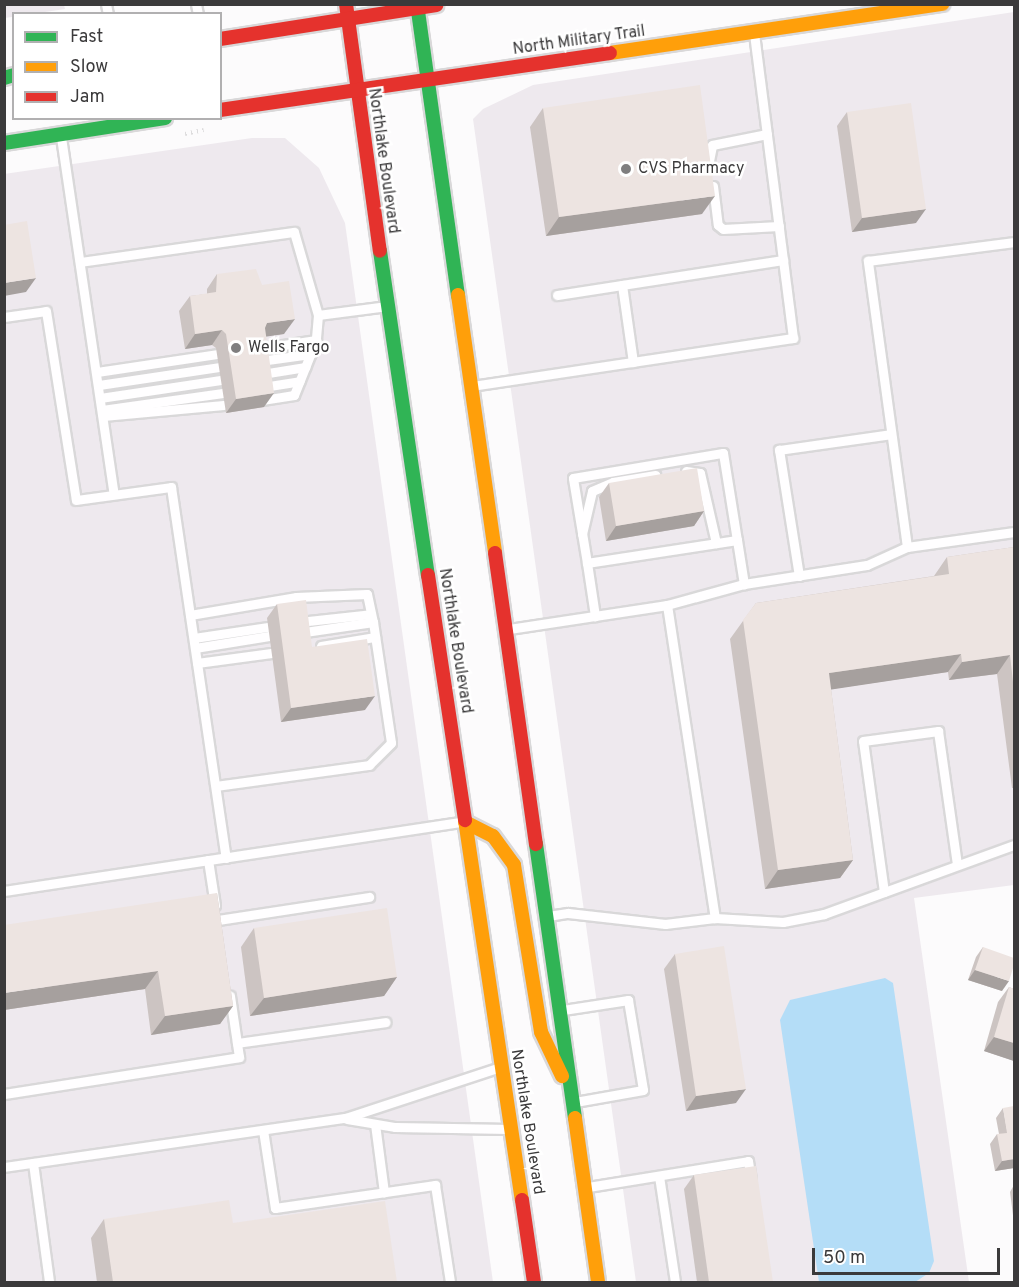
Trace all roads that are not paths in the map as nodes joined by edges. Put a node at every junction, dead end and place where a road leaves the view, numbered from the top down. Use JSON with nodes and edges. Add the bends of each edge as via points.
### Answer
{"nodes":[{"id":1,"x":436,"y":4,"type":"edge"},
{"id":2,"x":942,"y":4,"type":"edge"},
{"id":3,"x":418,"y":6,"type":"edge"},
{"id":4,"x":347,"y":11,"type":"edge"},
{"id":5,"x":754,"y":33,"type":"junction"},
{"id":6,"x":222,"y":39,"type":"edge"},
{"id":7,"x":426,"y":79,"type":"junction"},
{"id":8,"x":356,"y":90,"type":"junction"},
{"id":9,"x":222,"y":110,"type":"edge"},
{"id":10,"x":152,"y":120,"type":"edge"},
{"id":11,"x":61,"y":134,"type":"junction"},
{"id":12,"x":767,"y":134,"type":"junction"},
{"id":13,"x":4,"y":143,"type":"edge"},
{"id":14,"x":779,"y":226,"type":"junction"},
{"id":15,"x":1014,"y":242,"type":"edge"},
{"id":16,"x":783,"y":260,"type":"junction"},
{"id":17,"x":80,"y":262,"type":"junction"},
{"id":18,"x":622,"y":285,"type":"junction"},
{"id":19,"x":557,"y":295,"type":"dead end"},
{"id":20,"x":388,"y":306,"type":"junction"},
{"id":21,"x":318,"y":315,"type":"junction"},
{"id":22,"x":4,"y":317,"type":"edge"},
{"id":23,"x":316,"y":340,"type":"junction"},
{"id":24,"x":256,"y":349,"type":"edge"},
{"id":25,"x":217,"y":354,"type":"dead end"},
{"id":26,"x":311,"y":354,"type":"junction"},
{"id":27,"x":257,"y":362,"type":"edge"},
{"id":28,"x":633,"y":362,"type":"junction"},
{"id":29,"x":219,"y":367,"type":"dead end"},
{"id":30,"x":305,"y":367,"type":"junction"},
{"id":31,"x":97,"y":372,"type":"junction"},
{"id":32,"x":259,"y":374,"type":"edge"},
{"id":33,"x":221,"y":380,"type":"dead end"},
{"id":34,"x":300,"y":381,"type":"junction"},
{"id":35,"x":99,"y":385,"type":"junction"},
{"id":36,"x":470,"y":386,"type":"junction"},
{"id":37,"x":261,"y":387,"type":"edge"},
{"id":38,"x":222,"y":393,"type":"dead end"},
{"id":39,"x":100,"y":398,"type":"junction"},
{"id":40,"x":263,"y":400,"type":"edge"},
{"id":41,"x":224,"y":405,"type":"dead end"},
{"id":42,"x":102,"y":413,"type":"junction"},
{"id":43,"x":891,"y":434,"type":"junction"},
{"id":44,"x":114,"y":494,"type":"junction"},
{"id":45,"x":1014,"y":532,"type":"edge"},
{"id":46,"x":582,"y":534,"type":"junction"},
{"id":47,"x":737,"y":540,"type":"junction"},
{"id":48,"x":716,"y":543,"type":"junction"},
{"id":49,"x":907,"y":547,"type":"junction"},
{"id":50,"x":587,"y":563,"type":"junction"},
{"id":51,"x":799,"y":576,"type":"junction"},
{"id":52,"x":744,"y":584,"type":"junction"},
{"id":53,"x":667,"y":605,"type":"junction"},
{"id":54,"x":190,"y":615,"type":"junction"},
{"id":55,"x":595,"y":616,"type":"junction"},
{"id":56,"x":372,"y":618,"type":"junction"},
{"id":57,"x":297,"y":622,"type":"edge"},
{"id":58,"x":505,"y":629,"type":"junction"},
{"id":59,"x":269,"y":632,"type":"dead end"},
{"id":60,"x":298,"y":633,"type":"edge"},
{"id":61,"x":375,"y":637,"type":"junction"},
{"id":62,"x":194,"y":643,"type":"junction"},
{"id":63,"x":311,"y":647,"type":"edge"},
{"id":64,"x":271,"y":653,"type":"dead end"},
{"id":65,"x":197,"y":663,"type":"junction"},
{"id":66,"x":216,"y":786,"type":"junction"},
{"id":67,"x":465,"y":822,"type":"junction"},
{"id":68,"x":1014,"y":845,"type":"edge"},
{"id":69,"x":226,"y":858,"type":"junction"},
{"id":70,"x":208,"y":860,"type":"junction"},
{"id":71,"x":957,"y":865,"type":"junction"},
{"id":72,"x":4,"y":891,"type":"edge"},
{"id":73,"x":884,"y":892,"type":"junction"},
{"id":74,"x":369,"y":897,"type":"dead end"},
{"id":75,"x":547,"y":916,"type":"junction"},
{"id":76,"x":715,"y":918,"type":"junction"},
{"id":77,"x":218,"y":920,"type":"junction"},
{"id":78,"x":219,"y":932,"type":"edge"},
{"id":79,"x":228,"y":988,"type":"edge"},
{"id":80,"x":561,"y":1011,"type":"junction"},
{"id":81,"x":386,"y":1023,"type":"dead end"},
{"id":82,"x":237,"y":1044,"type":"junction"},
{"id":83,"x":502,"y":1067,"type":"junction"},
{"id":84,"x":4,"y":1094,"type":"edge"},
{"id":85,"x":574,"y":1102,"type":"junction"},
{"id":86,"x":345,"y":1118,"type":"junction"},
{"id":87,"x":375,"y":1124,"type":"junction"},
{"id":88,"x":511,"y":1129,"type":"junction"},
{"id":89,"x":263,"y":1130,"type":"junction"},
{"id":90,"x":33,"y":1163,"type":"junction"},
{"id":91,"x":4,"y":1167,"type":"edge"},
{"id":92,"x":659,"y":1176,"type":"junction"},
{"id":93,"x":586,"y":1187,"type":"junction"},
{"id":94,"x":384,"y":1192,"type":"junction"},
{"id":95,"x":753,"y":1194,"type":"edge"},
{"id":96,"x":49,"y":1282,"type":"edge"},
{"id":97,"x":450,"y":1282,"type":"edge"},
{"id":98,"x":534,"y":1282,"type":"edge"},
{"id":99,"x":598,"y":1282,"type":"edge"},
{"id":100,"x":675,"y":1282,"type":"edge"}],
"edges":[{"from":1,"to":3,"type":"main road"},
{"from":2,"to":5,"type":"main road","name":"North Military Trail"},
{"from":3,"to":4,"type":"main road"},
{"from":3,"to":7,"type":"main road"},
{"from":4,"to":6,"type":"main road"},
{"from":4,"to":8,"type":"main road","name":"Northlake Boulevard"},
{"from":5,"to":7,"type":"main road","name":"North Military Trail"},
{"from":5,"to":12,"type":"lane"},
{"from":7,"to":8,"type":"main road","name":"North Military Trail"},
{"from":7,"to":36,"type":"main road"},
{"from":8,"to":9,"type":"main road","name":"North Military Trail"},
{"from":8,"to":20,"type":"main road","name":"Northlake Boulevard"},
{"from":10,"to":11,"type":"main road"},
{"from":11,"to":13,"type":"main road"},
{"from":11,"to":17,"type":"lane"},
{"from":12,"to":14,"type":"lane"},
{"from":12,"to":14,"type":"lane","via":[[712,145],[708,151],[712,183],[718,225],[723,229]]},
{"from":14,"to":16,"type":"lane"},
{"from":15,"to":43,"type":"lane","via":[[868,261]]},
{"from":16,"to":18,"type":"lane"},
{"from":16,"to":28,"type":"lane","via":[[794,338]]},
{"from":17,"to":21,"type":"lane","via":[[294,232]]},
{"from":17,"to":31,"type":"lane"},
{"from":18,"to":19,"type":"lane"},
{"from":18,"to":28,"type":"lane"},
{"from":20,"to":21,"type":"lane"},
{"from":20,"to":67,"type":"main road","name":"Northlake Boulevard"},
{"from":21,"to":23,"type":"lane"},
{"from":22,"to":44,"type":"lane","via":[[46,311],[76,500]]},
{"from":23,"to":24,"type":"lane"},
{"from":23,"to":26,"type":"lane"},
{"from":25,"to":31,"type":"lane"},
{"from":26,"to":27,"type":"lane"},
{"from":26,"to":30,"type":"lane"},
{"from":28,"to":36,"type":"lane"},
{"from":29,"to":35,"type":"lane"},
{"from":30,"to":32,"type":"lane"},
{"from":30,"to":34,"type":"lane"},
{"from":31,"to":35,"type":"lane"},
{"from":33,"to":39,"type":"lane"},
{"from":34,"to":37,"type":"lane"},
{"from":34,"to":40,"type":"lane","via":[[294,395]]},
{"from":35,"to":39,"type":"lane"},
{"from":36,"to":58,"type":"main road"},
{"from":38,"to":42,"type":"lane"},
{"from":39,"to":42,"type":"lane"},
{"from":41,"to":42,"type":"lane"},
{"from":42,"to":44,"type":"lane"},
{"from":43,"to":49,"type":"lane"},
{"from":43,"to":51,"type":"lane","via":[[779,450]]},
{"from":44,"to":54,"type":"lane","via":[[171,487]]},
{"from":45,"to":49,"type":"lane"},
{"from":46,"to":47,"type":"lane","via":[[573,478],[723,453]]},
{"from":46,"to":48,"type":"lane","via":[[592,491],[613,482],[695,469],[706,489]]},
{"from":46,"to":50,"type":"lane"},
{"from":47,"to":48,"type":"lane"},
{"from":47,"to":52,"type":"lane"},
{"from":48,"to":50,"type":"lane"},
{"from":49,"to":51,"type":"lane","via":[[867,565]]},
{"from":50,"to":55,"type":"lane"},
{"from":51,"to":52,"type":"lane"},
{"from":52,"to":53,"type":"lane"},
{"from":53,"to":55,"type":"lane"},
{"from":53,"to":76,"type":"lane"},
{"from":54,"to":56,"type":"lane","via":[[296,597],[366,594]]},
{"from":54,"to":62,"type":"lane"},
{"from":55,"to":58,"type":"lane"},
{"from":56,"to":57,"type":"lane"},
{"from":56,"to":60,"type":"lane"},
{"from":56,"to":61,"type":"lane"},
{"from":58,"to":75,"type":"main road"},
{"from":59,"to":62,"type":"lane"},
{"from":61,"to":63,"type":"lane"},
{"from":61,"to":66,"type":"lane","via":[[391,743],[369,765]]},
{"from":62,"to":65,"type":"lane"},
{"from":64,"to":65,"type":"lane"},
{"from":65,"to":66,"type":"lane"},
{"from":66,"to":69,"type":"lane"},
{"from":67,"to":69,"type":"lane"},
{"from":67,"to":83,"type":"main road","name":"Northlake Boulevard"},
{"from":67,"to":85,"type":"main road","via":[[493,836],[514,865],[527,964],[542,1032]]},
{"from":68,"to":71,"type":"lane"},
{"from":69,"to":70,"type":"lane"},
{"from":70,"to":72,"type":"lane"},
{"from":70,"to":77,"type":"lane"},
{"from":71,"to":73,"type":"lane"},
{"from":71,"to":73,"type":"lane","via":[[939,731],[863,741]]},
{"from":73,"to":76,"type":"lane","via":[[824,914],[783,921]]},
{"from":74,"to":77,"type":"lane"},
{"from":75,"to":76,"type":"lane","via":[[568,913],[665,924]]},
{"from":75,"to":80,"type":"main road"},
{"from":77,"to":78,"type":"lane"},
{"from":79,"to":82,"type":"lane"},
{"from":80,"to":85,"type":"main road"},
{"from":80,"to":85,"type":"lane","via":[[628,1000],[643,1090]]},
{"from":81,"to":82,"type":"lane"},
{"from":82,"to":84,"type":"lane","via":[[239,1058]]},
{"from":83,"to":86,"type":"lane"},
{"from":83,"to":88,"type":"main road","name":"Northlake Boulevard"},
{"from":85,"to":93,"type":"main road"},
{"from":86,"to":87,"type":"lane"},
{"from":86,"to":89,"type":"lane"},
{"from":87,"to":88,"type":"lane"},
{"from":87,"to":94,"type":"lane"},
{"from":88,"to":98,"type":"main road","name":"Northlake Boulevard"},
{"from":89,"to":90,"type":"lane"},
{"from":89,"to":94,"type":"lane","via":[[275,1208]]},
{"from":90,"to":91,"type":"lane"},
{"from":90,"to":96,"type":"lane"},
{"from":92,"to":93,"type":"lane"},
{"from":92,"to":95,"type":"lane","via":[[748,1161]]},
{"from":92,"to":100,"type":"lane"},
{"from":93,"to":99,"type":"main road"},
{"from":94,"to":97,"type":"lane","via":[[435,1185]]}]}
